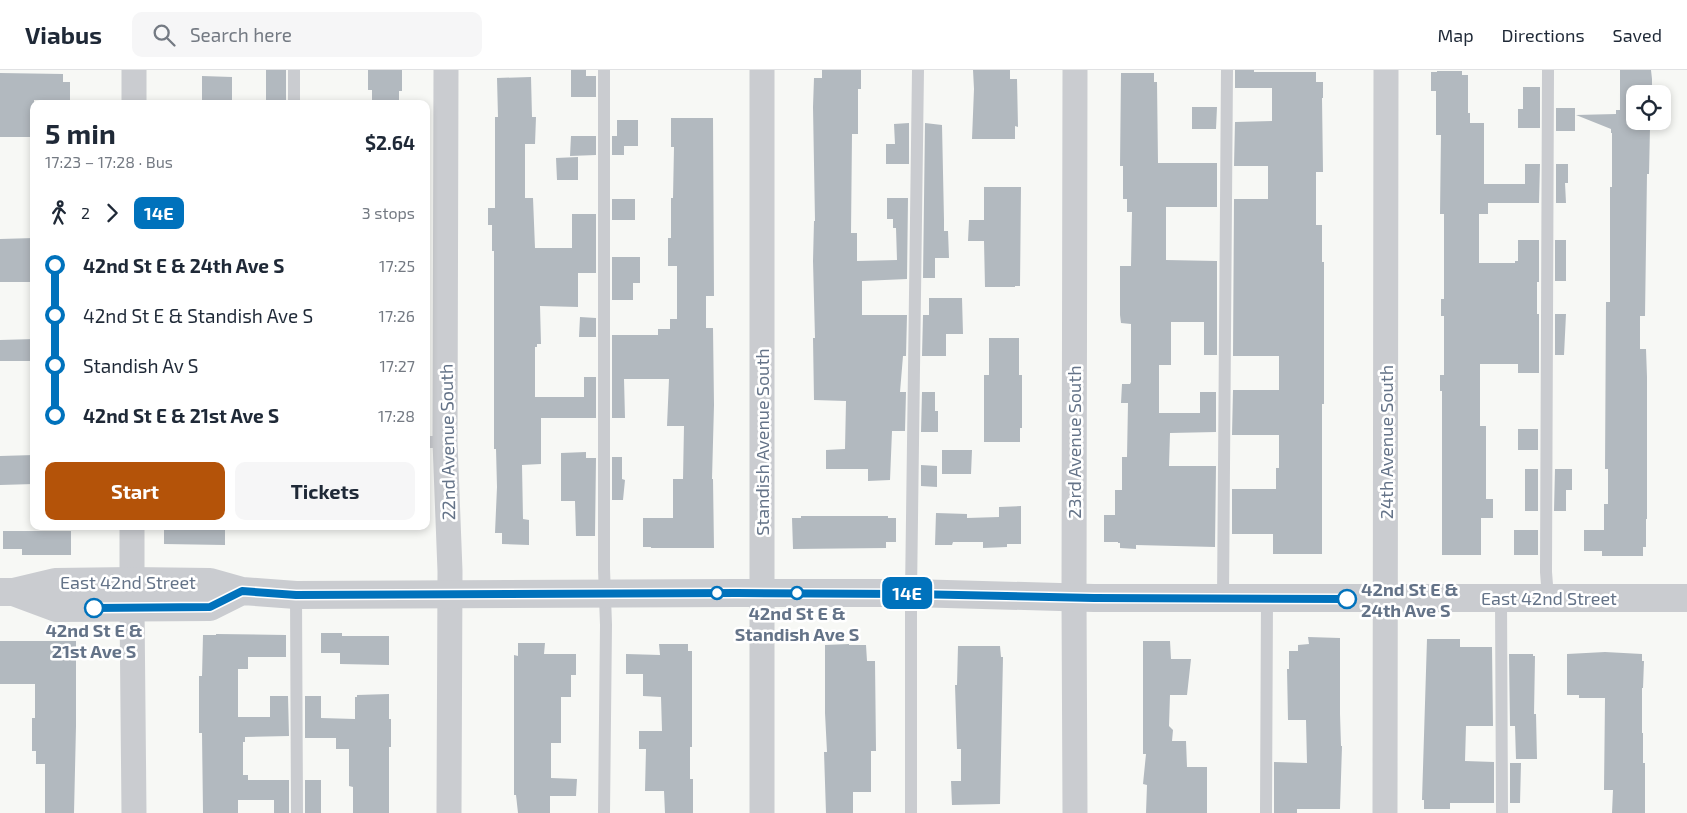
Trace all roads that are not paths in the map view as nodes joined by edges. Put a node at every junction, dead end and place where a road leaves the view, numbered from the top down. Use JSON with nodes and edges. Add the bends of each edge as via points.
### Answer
{"nodes":[{"id":1,"x":134,"y":70,"type":"edge"},
{"id":2,"x":294,"y":70,"type":"edge"},
{"id":3,"x":446,"y":70,"type":"edge"},
{"id":4,"x":604,"y":70,"type":"edge"},
{"id":5,"x":762,"y":70,"type":"edge"},
{"id":6,"x":918,"y":70,"type":"edge"},
{"id":7,"x":1075,"y":70,"type":"edge"},
{"id":8,"x":1227,"y":70,"type":"edge"},
{"id":9,"x":1386,"y":70,"type":"edge"},
{"id":10,"x":1548,"y":70,"type":"edge"},
{"id":11,"x":134,"y":100,"type":"edge"},
{"id":12,"x":294,"y":100,"type":"edge"},
{"id":13,"x":435,"y":442,"type":"edge"},
{"id":14,"x":132,"y":530,"type":"edge"},
{"id":15,"x":7,"y":592,"type":"edge"},
{"id":16,"x":762,"y":593,"type":"junction"},
{"id":17,"x":132,"y":594,"type":"junction"},
{"id":18,"x":605,"y":594,"type":"junction"},
{"id":19,"x":911,"y":594,"type":"junction"},
{"id":20,"x":296,"y":595,"type":"junction"},
{"id":21,"x":449,"y":595,"type":"junction"},
{"id":22,"x":1074,"y":598,"type":"junction"},
{"id":23,"x":1501,"y":598,"type":"junction"},
{"id":24,"x":1548,"y":598,"type":"junction"},
{"id":25,"x":1687,"y":598,"type":"edge"},
{"id":26,"x":1223,"y":599,"type":"junction"},
{"id":27,"x":1267,"y":599,"type":"junction"},
{"id":28,"x":1386,"y":599,"type":"junction"},
{"id":29,"x":134,"y":813,"type":"edge"},
{"id":30,"x":297,"y":813,"type":"edge"},
{"id":31,"x":449,"y":813,"type":"edge"},
{"id":32,"x":604,"y":813,"type":"edge"},
{"id":33,"x":762,"y":813,"type":"edge"},
{"id":34,"x":911,"y":813,"type":"edge"},
{"id":35,"x":1075,"y":813,"type":"edge"},
{"id":36,"x":1266,"y":813,"type":"edge"},
{"id":37,"x":1385,"y":813,"type":"edge"},
{"id":38,"x":1502,"y":813,"type":"edge"}],
"edges":[{"from":1,"to":11,"type":"street"},
{"from":2,"to":12,"type":"lane"},
{"from":3,"to":13,"type":"street","name":"22nd Avenue South"},
{"from":4,"to":18,"type":"lane"},
{"from":5,"to":16,"type":"street","name":"Standish Avenue South"},
{"from":6,"to":19,"type":"lane"},
{"from":7,"to":22,"type":"street","name":"23rd Avenue South"},
{"from":8,"to":26,"type":"lane"},
{"from":9,"to":28,"type":"street","name":"24th Avenue South"},
{"from":10,"to":24,"type":"lane"},
{"from":13,"to":21,"type":"street","name":"22nd Avenue South"},
{"from":14,"to":17,"type":"street"},
{"from":15,"to":17,"type":"street","name":"East 42nd Street","via":[[55,582]]},
{"from":16,"to":18,"type":"street","name":"East 42nd Street"},
{"from":16,"to":19,"type":"street","name":"East 42nd Street"},
{"from":16,"to":33,"type":"street","name":"Standish Avenue South"},
{"from":17,"to":20,"type":"street","name":"East 42nd Street","via":[[210,582],[242,591]]},
{"from":17,"to":29,"type":"street"},
{"from":18,"to":21,"type":"street","name":"East 42nd Street"},
{"from":18,"to":32,"type":"lane"},
{"from":19,"to":22,"type":"street","name":"East 42nd Street"},
{"from":19,"to":34,"type":"lane"},
{"from":20,"to":21,"type":"street","name":"East 42nd Street"},
{"from":20,"to":30,"type":"lane"},
{"from":21,"to":31,"type":"street","name":"22nd Avenue South"},
{"from":22,"to":26,"type":"street","name":"East 42nd Street"},
{"from":22,"to":35,"type":"street","name":"23rd Avenue South"},
{"from":23,"to":24,"type":"street","name":"East 42nd Street"},
{"from":23,"to":28,"type":"street","name":"East 42nd Street"},
{"from":23,"to":38,"type":"lane"},
{"from":24,"to":25,"type":"street","name":"East 42nd Street"},
{"from":26,"to":27,"type":"street","name":"East 42nd Street"},
{"from":27,"to":28,"type":"street","name":"East 42nd Street"},
{"from":27,"to":36,"type":"lane"},
{"from":28,"to":37,"type":"street","name":"24th Avenue South"}]}
